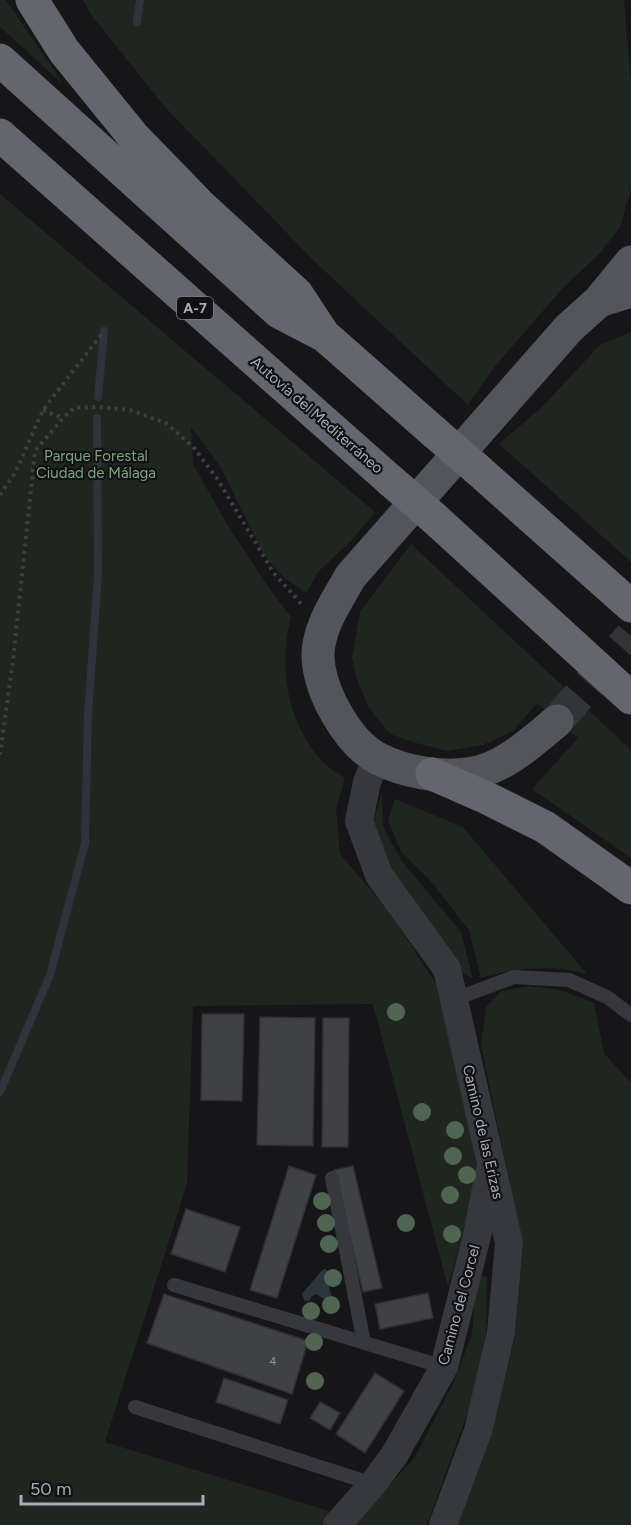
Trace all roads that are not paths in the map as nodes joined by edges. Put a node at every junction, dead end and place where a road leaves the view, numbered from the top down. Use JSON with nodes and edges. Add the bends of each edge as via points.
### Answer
{"nodes":[{"id":1,"x":32,"y":0,"type":"edge"},
{"id":2,"x":0,"y":60,"type":"edge"},
{"id":3,"x":0,"y":135,"type":"edge"},
{"id":4,"x":631,"y":262,"type":"edge"},
{"id":5,"x":631,"y":291,"type":"edge"},
{"id":6,"x":599,"y":301,"type":"junction"},
{"id":7,"x":325,"y":336,"type":"junction"},
{"id":8,"x":631,"y":606,"type":"edge"},
{"id":9,"x":631,"y":698,"type":"edge"},
{"id":10,"x":557,"y":721,"type":"tunnel mouth"},
{"id":11,"x":377,"y":758,"type":"junction"},
{"id":12,"x":432,"y":774,"type":"junction"},
{"id":13,"x":631,"y":888,"type":"edge"},
{"id":14,"x":455,"y":999,"type":"junction"},
{"id":15,"x":631,"y":1016,"type":"edge"},
{"id":16,"x":492,"y":1162,"type":"junction"},
{"id":17,"x":332,"y":1178,"type":"dead end"},
{"id":18,"x":174,"y":1285,"type":"dead end"},
{"id":19,"x":364,"y":1343,"type":"junction"},
{"id":20,"x":444,"y":1367,"type":"junction"},
{"id":21,"x":135,"y":1407,"type":"dead end"},
{"id":22,"x":373,"y":1484,"type":"junction"},
{"id":23,"x":337,"y":1525,"type":"edge"},
{"id":24,"x":443,"y":1525,"type":"edge"}],
"edges":[{"from":1,"to":7,"type":"highway","via":[[64,51],[133,136],[202,207],[297,294]]},
{"from":2,"to":7,"type":"highway","via":[[279,312]]},
{"from":3,"to":9,"type":"highway","name":"Autovía del Mediterráneo","number":"A-7","bridge":true,"via":[[434,518]]},
{"from":4,"to":6,"type":"main road"},
{"from":5,"to":6,"type":"main road"},
{"from":6,"to":11,"type":"main road","via":[[569,328],[350,577],[324,623],[318,651],[320,678],[337,718]]},
{"from":7,"to":8,"type":"highway","bridge":true},
{"from":10,"to":12,"type":"main road","via":[[498,764],[469,774]]},
{"from":11,"to":12,"type":"main road"},
{"from":11,"to":14,"type":"street","name":"Camino de las Erizas","via":[[367,782],[359,821],[379,875],[447,969]]},
{"from":12,"to":13,"type":"highway","via":[[545,827]]},
{"from":14,"to":15,"type":"lane","via":[[514,977],[569,980],[607,997]]},
{"from":14,"to":16,"type":"street","name":"Camino de las Erizas"},
{"from":16,"to":20,"type":"street","name":"Camino del Corcel"},
{"from":16,"to":24,"type":"street","name":"Camino de las Erizas","via":[[509,1243],[501,1334],[478,1431]]},
{"from":17,"to":19,"type":"lane"},
{"from":18,"to":19,"type":"lane"},
{"from":19,"to":20,"type":"lane"},
{"from":20,"to":22,"type":"street","name":"Camino del Corcel","via":[[395,1454]]},
{"from":21,"to":22,"type":"lane"},
{"from":22,"to":23,"type":"street","name":"Camino del Corcel"}]}
